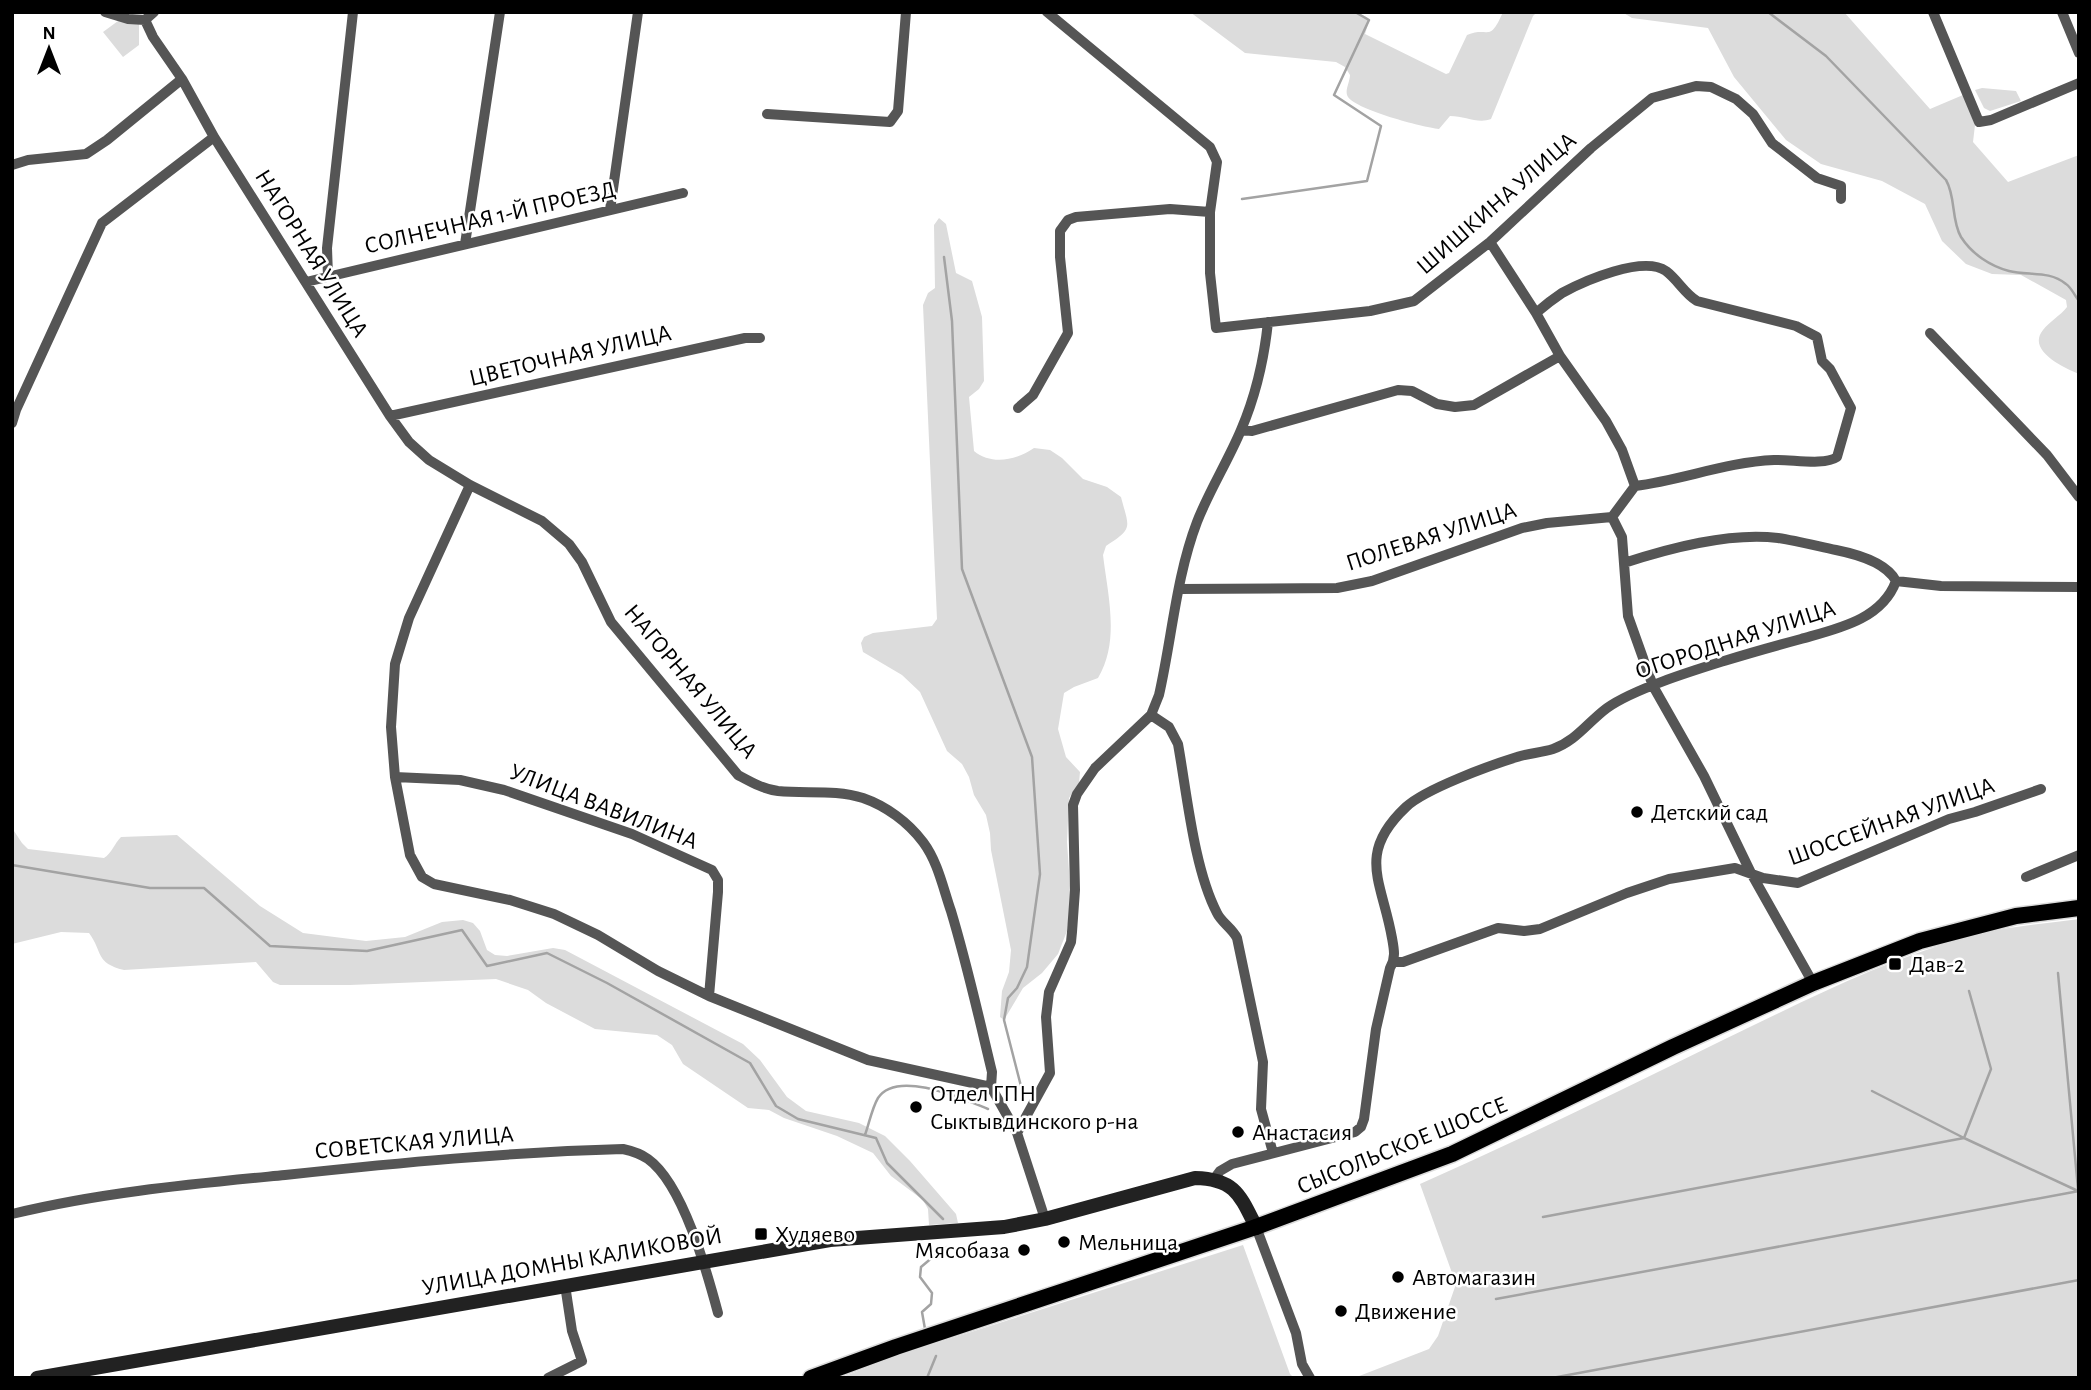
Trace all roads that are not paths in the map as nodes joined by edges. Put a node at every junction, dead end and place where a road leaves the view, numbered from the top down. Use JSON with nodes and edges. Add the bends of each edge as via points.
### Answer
{"nodes":[{"id":1,"x":104,"y":12,"type":"edge"},
{"id":2,"x":154,"y":12,"type":"edge"},
{"id":3,"x":353,"y":12,"type":"edge"},
{"id":4,"x":500,"y":12,"type":"edge"},
{"id":5,"x":638,"y":12,"type":"edge"},
{"id":6,"x":906,"y":12,"type":"edge"},
{"id":7,"x":1047,"y":12,"type":"edge"},
{"id":8,"x":1933,"y":12,"type":"edge"},
{"id":9,"x":2062,"y":12,"type":"edge"},
{"id":10,"x":145,"y":20,"type":"junction"},
{"id":11,"x":2079,"y":53,"type":"edge"},
{"id":12,"x":182,"y":79,"type":"junction"},
{"id":13,"x":2079,"y":83,"type":"edge"},
{"id":14,"x":767,"y":114,"type":"dead end"},
{"id":15,"x":214,"y":137,"type":"junction"},
{"id":16,"x":12,"y":164,"type":"edge"},
{"id":17,"x":683,"y":193,"type":"dead end"},
{"id":18,"x":1841,"y":199,"type":"dead end"},
{"id":19,"x":610,"y":210,"type":"junction"},
{"id":20,"x":1210,"y":212,"type":"junction"},
{"id":21,"x":1490,"y":242,"type":"junction"},
{"id":22,"x":465,"y":244,"type":"junction"},
{"id":23,"x":328,"y":276,"type":"junction"},
{"id":24,"x":306,"y":282,"type":"junction"},
{"id":25,"x":1536,"y":313,"type":"junction"},
{"id":26,"x":1268,"y":322,"type":"junction"},
{"id":27,"x":1930,"y":333,"type":"dead end"},
{"id":28,"x":760,"y":338,"type":"dead end"},
{"id":29,"x":1560,"y":356,"type":"junction"},
{"id":30,"x":1018,"y":408,"type":"dead end"},
{"id":31,"x":390,"y":416,"type":"junction"},
{"id":32,"x":12,"y":423,"type":"edge"},
{"id":33,"x":1241,"y":430,"type":"junction"},
{"id":34,"x":470,"y":485,"type":"junction"},
{"id":35,"x":1635,"y":486,"type":"junction"},
{"id":36,"x":2079,"y":497,"type":"edge"},
{"id":37,"x":1612,"y":517,"type":"junction"},
{"id":38,"x":1624,"y":563,"type":"junction"},
{"id":39,"x":1896,"y":581,"type":"junction"},
{"id":40,"x":2079,"y":587,"type":"edge"},
{"id":41,"x":1179,"y":589,"type":"junction"},
{"id":42,"x":1653,"y":686,"type":"junction"},
{"id":43,"x":1151,"y":715,"type":"junction"},
{"id":44,"x":395,"y":777,"type":"junction"},
{"id":45,"x":2041,"y":789,"type":"dead end"},
{"id":46,"x":2079,"y":855,"type":"edge"},
{"id":47,"x":1751,"y":873,"type":"junction"},
{"id":48,"x":2026,"y":877,"type":"dead end"},
{"id":49,"x":2079,"y":908,"type":"edge"},
{"id":50,"x":1394,"y":961,"type":"junction"},
{"id":51,"x":1812,"y":983,"type":"junction"},
{"id":52,"x":709,"y":996,"type":"junction"},
{"id":53,"x":991,"y":1087,"type":"junction"},
{"id":54,"x":1017,"y":1133,"type":"junction"},
{"id":55,"x":1273,"y":1153,"type":"junction"},
{"id":56,"x":1214,"y":1179,"type":"junction"},
{"id":57,"x":12,"y":1214,"type":"edge"},
{"id":58,"x":1045,"y":1219,"type":"junction"},
{"id":59,"x":1256,"y":1227,"type":"junction"},
{"id":60,"x":704,"y":1261,"type":"junction"},
{"id":61,"x":565,"y":1285,"type":"junction"},
{"id":62,"x":718,"y":1313,"type":"dead end"},
{"id":63,"x":37,"y":1378,"type":"edge"},
{"id":64,"x":548,"y":1378,"type":"edge"},
{"id":65,"x":811,"y":1378,"type":"edge"},
{"id":66,"x":1310,"y":1378,"type":"edge"}],
"edges":[{"from":1,"to":10,"type":"street"},
{"from":2,"to":10,"type":"street"},
{"from":3,"to":23,"type":"street","via":[[327,248]]},
{"from":4,"to":22,"type":"street"},
{"from":5,"to":19,"type":"street"},
{"from":6,"to":14,"type":"street","via":[[894,119],[884,123]]},
{"from":7,"to":20,"type":"street","name":"ШИШКИНА УЛИЦА","via":[[1210,147],[1217,162]]},
{"from":8,"to":13,"type":"street","via":[[1979,122]]},
{"from":9,"to":11,"type":"street"},
{"from":10,"to":12,"type":"street","name":"НАГОРНАЯ УЛИЦА"},
{"from":12,"to":15,"type":"street","name":"НАГОРНАЯ УЛИЦА"},
{"from":12,"to":16,"type":"street","via":[[86,154]]},
{"from":15,"to":24,"type":"street","name":"НАГОРНАЯ УЛИЦА"},
{"from":15,"to":32,"type":"street","via":[[102,223]]},
{"from":17,"to":19,"type":"street","name":"СОЛНЕЧНАЯ 1-Й ПРОЕЗД"},
{"from":18,"to":21,"type":"street","name":"ШИШКИНА УЛИЦА","via":[[1841,186],[1817,178],[1772,143],[1753,114],[1736,99],[1711,87],[1696,86],[1652,98]]},
{"from":19,"to":22,"type":"street","name":"СОЛНЕЧНАЯ 1-Й ПРОЕЗД"},
{"from":20,"to":26,"type":"street","name":"ШИШКИНА УЛИЦА","via":[[1216,328]]},
{"from":20,"to":30,"type":"street","via":[[1170,209],[1068,220],[1060,231],[1068,333],[1033,395]]},
{"from":21,"to":25,"type":"street"},
{"from":21,"to":26,"type":"street","name":"ШИШКИНА УЛИЦА","via":[[1414,301],[1370,311]]},
{"from":22,"to":23,"type":"street","name":"СОЛНЕЧНАЯ 1-Й ПРОЕЗД"},
{"from":23,"to":24,"type":"street","name":"СОЛНЕЧНАЯ 1-Й ПРОЕЗД"},
{"from":24,"to":31,"type":"street","name":"НАГОРНАЯ УЛИЦА"},
{"from":25,"to":29,"type":"street"},
{"from":25,"to":35,"type":"street","via":[[1590,280],[1649,266],[1664,270],[1697,301],[1796,326],[1817,337],[1822,361],[1852,408],[1837,457],[1822,462],[1743,463]]},
{"from":26,"to":33,"type":"street","via":[[1264,358]]},
{"from":27,"to":36,"type":"street","via":[[2047,455]]},
{"from":28,"to":31,"type":"street","name":"ЦВЕТОЧНАЯ УЛИЦА"},
{"from":29,"to":33,"type":"street","via":[[1474,405],[1437,404],[1412,391],[1398,390]]},
{"from":29,"to":35,"type":"street","via":[[1606,421]]},
{"from":31,"to":34,"type":"street","name":"НАГОРНАЯ УЛИЦА","via":[[429,460]]},
{"from":33,"to":41,"type":"street","via":[[1198,521]]},
{"from":34,"to":44,"type":"street","via":[[409,618],[395,664],[391,727]]},
{"from":34,"to":53,"type":"street","name":"НАГОРНАЯ УЛИЦА","via":[[542,521],[569,544],[611,622],[738,775],[777,791],[862,798],[894,814],[923,842],[938,869],[963,952],[992,1072]]},
{"from":35,"to":37,"type":"street"},
{"from":37,"to":38,"type":"street","via":[[1622,537]]},
{"from":37,"to":41,"type":"street","name":"ПОЛЕВАЯ УЛИЦА","via":[[1522,528],[1337,589]]},
{"from":38,"to":39,"type":"street","via":[[1670,548],[1775,538],[1858,554]]},
{"from":38,"to":42,"type":"street","via":[[1628,616]]},
{"from":39,"to":40,"type":"street","via":[[1941,586]]},
{"from":39,"to":42,"type":"street","name":"ОГОРОДНАЯ УЛИЦА","via":[[1880,605],[1844,627]]},
{"from":41,"to":43,"type":"street"},
{"from":42,"to":47,"type":"street"},
{"from":42,"to":50,"type":"street","name":"ОГОРОДНАЯ УЛИЦА","via":[[1608,707],[1559,747],[1517,757],[1408,805],[1391,824],[1375,858]]},
{"from":43,"to":54,"type":"street","via":[[1095,768],[1073,805],[1072,932],[1049,992],[1049,1073]]},
{"from":43,"to":55,"type":"street","via":[[1169,727],[1178,744],[1206,885],[1218,918],[1237,938],[1263,1062],[1261,1108]]},
{"from":44,"to":52,"type":"street","via":[[410,855],[422,877],[434,884],[554,914]]},
{"from":44,"to":52,"type":"street","name":"УЛИЦА ВАВИЛИНА","via":[[460,780],[504,790],[632,834],[712,870],[718,892]]},
{"from":45,"to":47,"type":"street","name":"ШОССЕЙНАЯ УЛИЦА","via":[[1949,819],[1798,883]]},
{"from":46,"to":48,"type":"street"},
{"from":47,"to":50,"type":"street","name":"ШОССЕЙНАЯ УЛИЦА","via":[[1735,868],[1669,879],[1541,929],[1498,928],[1403,962]]},
{"from":47,"to":51,"type":"street"},
{"from":49,"to":51,"type":"main road","name":"СЫСОЛЬСКОЕ ШОССЕ","via":[[1964,928]]},
{"from":50,"to":55,"type":"street","name":"ОГОРОДНАЯ УЛИЦА","via":[[1376,1029],[1361,1127]]},
{"from":51,"to":59,"type":"main road","name":"СЫСОЛЬСКОЕ ШОССЕ","via":[[1452,1154]]},
{"from":52,"to":53,"type":"street","via":[[868,1060]]},
{"from":53,"to":54,"type":"street","name":"НАГОРНАЯ УЛИЦА"},
{"from":54,"to":58,"type":"street","name":"НАГОРНАЯ УЛИЦА"},
{"from":55,"to":56,"type":"street","name":"ОГОРОДНАЯ УЛИЦА","via":[[1233,1164]]},
{"from":56,"to":58,"type":"main road","name":"УЛИЦА ДОМНЫ КАЛИКОВОЙ","via":[[1195,1178]]},
{"from":56,"to":59,"type":"main road","via":[[1232,1186]]},
{"from":57,"to":60,"type":"street","name":"СОВЕТСКАЯ УЛИЦА","via":[[123,1191],[386,1164],[623,1149],[649,1160],[665,1176]]},
{"from":58,"to":60,"type":"main road","name":"УЛИЦА ДОМНЫ КАЛИКОВОЙ","via":[[968,1231],[830,1240]]},
{"from":59,"to":65,"type":"main road","name":"СЫСОЛЬСКОЕ ШОССЕ"},
{"from":59,"to":66,"type":"street"},
{"from":60,"to":61,"type":"main road","name":"УЛИЦА ДОМНЫ КАЛИКОВОЙ"},
{"from":60,"to":62,"type":"street","name":"СОВЕТСКАЯ УЛИЦА"},
{"from":61,"to":63,"type":"main road","name":"УЛИЦА ДОМНЫ КАЛИКОВОЙ"},
{"from":61,"to":64,"type":"street","via":[[582,1361]]}]}
